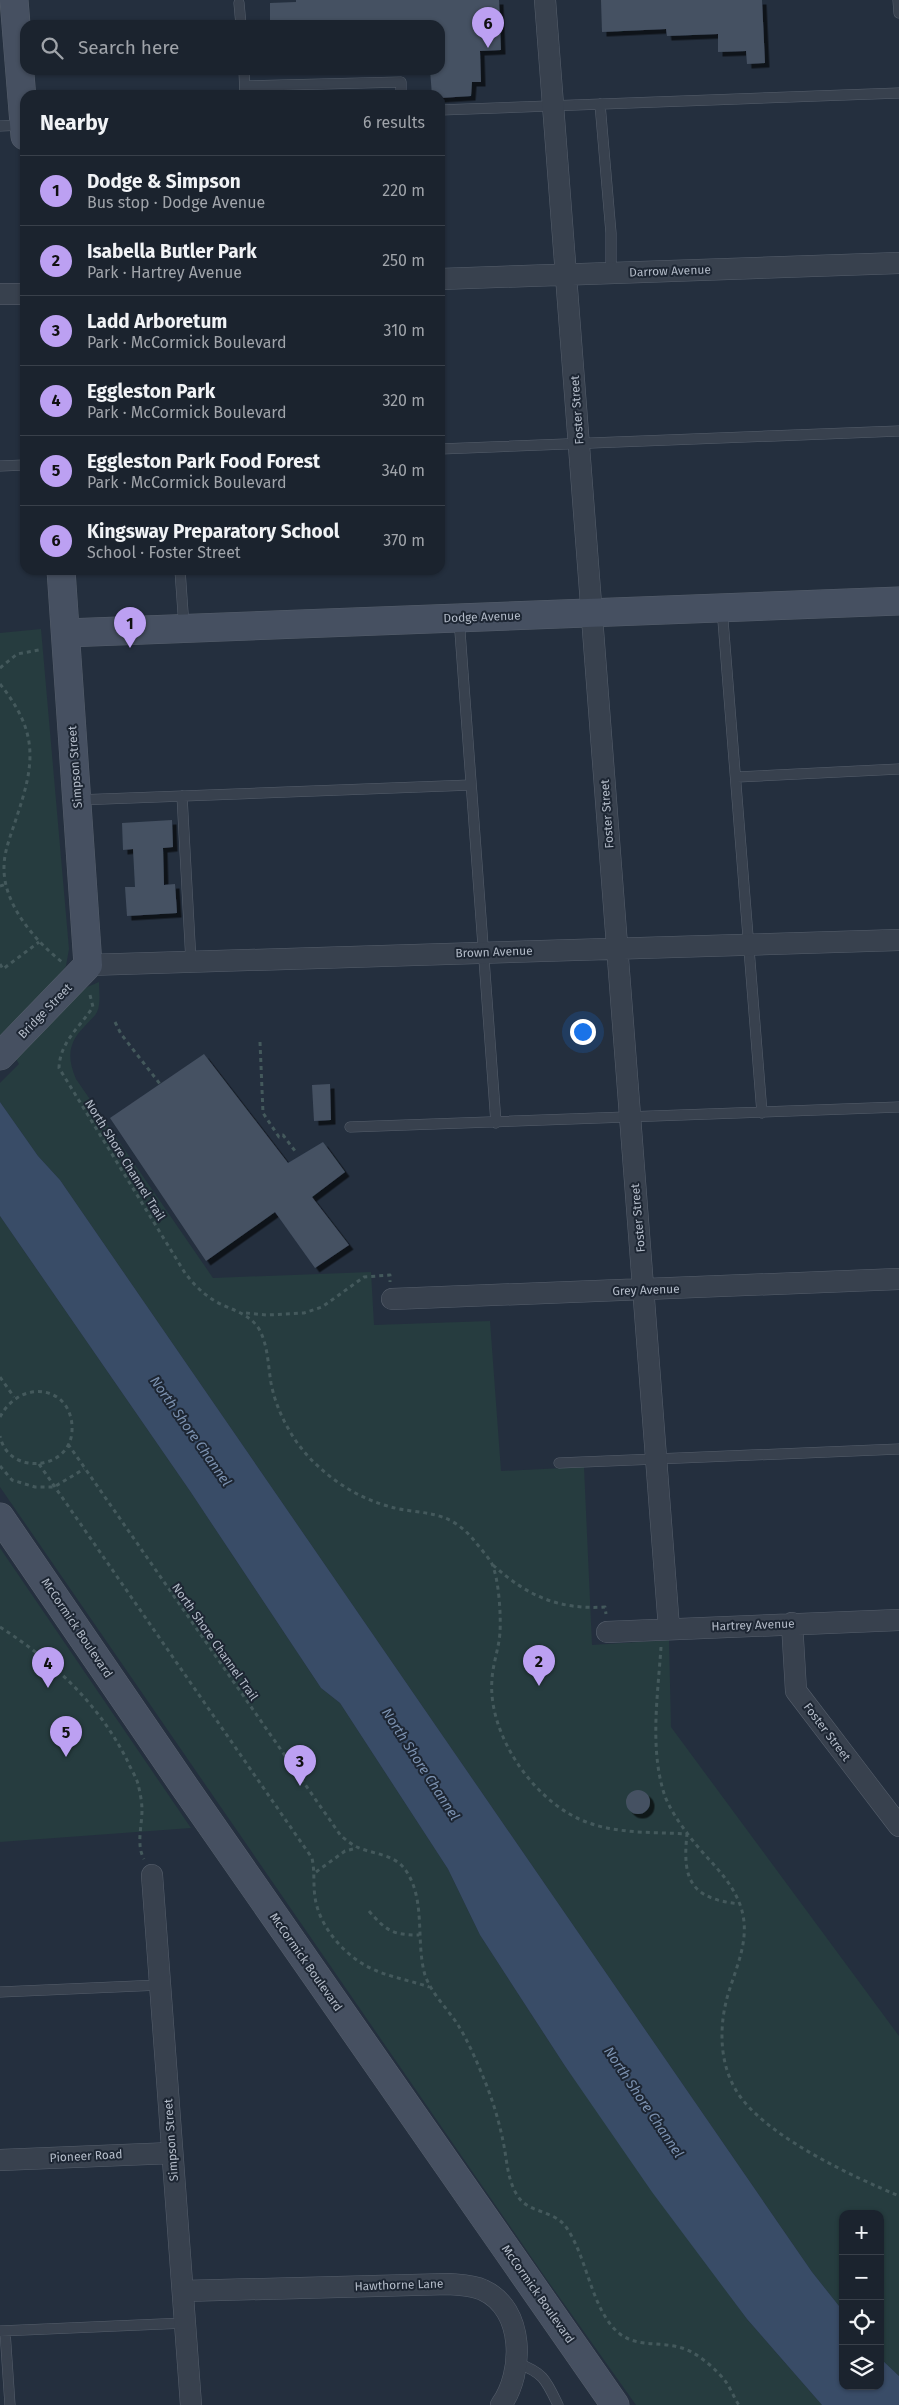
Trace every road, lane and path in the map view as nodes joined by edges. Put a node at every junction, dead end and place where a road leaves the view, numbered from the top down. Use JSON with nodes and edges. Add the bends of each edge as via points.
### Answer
{"nodes":[{"id":1,"x":14,"y":0,"type":"edge"},
{"id":2,"x":545,"y":0,"type":"edge"},
{"id":3,"x":898,"y":0,"type":"edge"},
{"id":4,"x":239,"y":3,"type":"dead end"},
{"id":5,"x":899,"y":12,"type":"edge"},
{"id":6,"x":241,"y":20,"type":"edge"},
{"id":7,"x":244,"y":75,"type":"edge"},
{"id":8,"x":245,"y":90,"type":"edge"},
{"id":9,"x":262,"y":90,"type":"edge"},
{"id":10,"x":401,"y":90,"type":"edge"},
{"id":11,"x":899,"y":93,"type":"edge"},
{"id":12,"x":600,"y":104,"type":"junction"},
{"id":13,"x":553,"y":106,"type":"junction"},
{"id":14,"x":445,"y":110,"type":"edge"},
{"id":15,"x":19,"y":128,"type":"edge"},
{"id":16,"x":899,"y":263,"type":"edge"},
{"id":17,"x":611,"y":273,"type":"junction"},
{"id":18,"x":567,"y":275,"type":"junction"},
{"id":19,"x":445,"y":279,"type":"edge"},
{"id":20,"x":0,"y":294,"type":"edge"},
{"id":21,"x":20,"y":294,"type":"edge"},
{"id":22,"x":899,"y":431,"type":"edge"},
{"id":23,"x":580,"y":443,"type":"junction"},
{"id":24,"x":445,"y":449,"type":"edge"},
{"id":25,"x":20,"y":465,"type":"edge"},
{"id":26,"x":0,"y":466,"type":"edge"},
{"id":27,"x":61,"y":575,"type":"edge"},
{"id":28,"x":180,"y":575,"type":"edge"},
{"id":29,"x":899,"y":601,"type":"edge"},
{"id":30,"x":722,"y":608,"type":"junction"},
{"id":31,"x":592,"y":613,"type":"junction"},
{"id":32,"x":459,"y":618,"type":"junction"},
{"id":33,"x":184,"y":628,"type":"junction"},
{"id":34,"x":66,"y":633,"type":"junction"},
{"id":35,"x":39,"y":650,"type":"dead end"},
{"id":36,"x":0,"y":668,"type":"edge"},
{"id":37,"x":0,"y":684,"type":"edge"},
{"id":38,"x":899,"y":769,"type":"edge"},
{"id":39,"x":736,"y":777,"type":"junction"},
{"id":40,"x":471,"y":785,"type":"junction"},
{"id":41,"x":182,"y":796,"type":"junction"},
{"id":42,"x":77,"y":800,"type":"junction"},
{"id":43,"x":7,"y":884,"type":"junction"},
{"id":44,"x":0,"y":886,"type":"edge"},
{"id":45,"x":899,"y":940,"type":"edge"},
{"id":46,"x":39,"y":942,"type":"junction"},
{"id":47,"x":751,"y":944,"type":"junction"},
{"id":48,"x":617,"y":949,"type":"junction"},
{"id":49,"x":483,"y":953,"type":"junction"},
{"id":50,"x":192,"y":962,"type":"junction"},
{"id":51,"x":0,"y":964,"type":"edge"},
{"id":52,"x":80,"y":973,"type":"junction"},
{"id":53,"x":115,"y":1022,"type":"dead end"},
{"id":54,"x":260,"y":1042,"type":"dead end"},
{"id":55,"x":4,"y":1052,"type":"edge"},
{"id":56,"x":160,"y":1084,"type":"dead end"},
{"id":57,"x":899,"y":1107,"type":"edge"},
{"id":58,"x":762,"y":1113,"type":"junction"},
{"id":59,"x":630,"y":1118,"type":"junction"},
{"id":60,"x":496,"y":1123,"type":"junction"},
{"id":61,"x":350,"y":1127,"type":"dead end"},
{"id":62,"x":295,"y":1151,"type":"dead end"},
{"id":63,"x":899,"y":1279,"type":"edge"},
{"id":64,"x":644,"y":1290,"type":"junction"},
{"id":65,"x":392,"y":1299,"type":"joint"},
{"id":66,"x":246,"y":1313,"type":"junction"},
{"id":67,"x":0,"y":1377,"type":"edge"},
{"id":68,"x":14,"y":1398,"type":"junction"},
{"id":69,"x":0,"y":1417,"type":"edge"},
{"id":70,"x":0,"y":1436,"type":"edge"},
{"id":71,"x":68,"y":1444,"type":"junction"},
{"id":72,"x":899,"y":1449,"type":"edge"},
{"id":73,"x":656,"y":1459,"type":"junction"},
{"id":74,"x":559,"y":1463,"type":"dead end"},
{"id":75,"x":39,"y":1464,"type":"junction"},
{"id":76,"x":0,"y":1466,"type":"edge"},
{"id":77,"x":84,"y":1470,"type":"junction"},
{"id":78,"x":54,"y":1487,"type":"junction"},
{"id":79,"x":0,"y":1517,"type":"edge"},
{"id":80,"x":492,"y":1565,"type":"junction"},
{"id":81,"x":899,"y":1620,"type":"edge"},
{"id":82,"x":792,"y":1623,"type":"junction"},
{"id":83,"x":0,"y":1627,"type":"edge"},
{"id":84,"x":669,"y":1628,"type":"junction"},
{"id":85,"x":607,"y":1632,"type":"joint"},
{"id":86,"x":899,"y":1826,"type":"edge"},
{"id":87,"x":687,"y":1834,"type":"junction"},
{"id":88,"x":358,"y":1847,"type":"junction"},
{"id":89,"x":316,"y":1872,"type":"junction"},
{"id":90,"x":152,"y":1875,"type":"joint"},
{"id":91,"x":740,"y":1904,"type":"junction"},
{"id":92,"x":369,"y":1911,"type":"dead end"},
{"id":93,"x":420,"y":1935,"type":"junction"},
{"id":94,"x":160,"y":1984,"type":"junction"},
{"id":95,"x":430,"y":1987,"type":"junction"},
{"id":96,"x":0,"y":1992,"type":"edge"},
{"id":97,"x":172,"y":2152,"type":"junction"},
{"id":98,"x":0,"y":2160,"type":"edge"},
{"id":99,"x":899,"y":2196,"type":"edge"},
{"id":100,"x":182,"y":2291,"type":"junction"},
{"id":101,"x":185,"y":2323,"type":"junction"},
{"id":102,"x":2,"y":2331,"type":"edge"},
{"id":103,"x":517,"y":2364,"type":"junction"},
{"id":104,"x":10,"y":2405,"type":"edge"},
{"id":105,"x":190,"y":2405,"type":"edge"},
{"id":106,"x":501,"y":2405,"type":"edge"},
{"id":107,"x":558,"y":2405,"type":"edge"},
{"id":108,"x":615,"y":2405,"type":"edge"},
{"id":109,"x":739,"y":2405,"type":"edge"}],
"edges":[{"from":1,"to":15,"type":"street"},
{"from":2,"to":13,"type":"street","name":"Foster Street"},
{"from":3,"to":5,"type":"lane"},
{"from":4,"to":6,"type":"lane"},
{"from":7,"to":8,"type":"lane"},
{"from":9,"to":10,"type":"lane","via":[[401,82]]},
{"from":11,"to":12,"type":"lane"},
{"from":12,"to":13,"type":"lane"},
{"from":12,"to":17,"type":"lane","via":[[611,233]]},
{"from":13,"to":14,"type":"lane"},
{"from":13,"to":18,"type":"street","name":"Foster Street"},
{"from":16,"to":17,"type":"street","name":"Darrow Avenue"},
{"from":17,"to":18,"type":"street","name":"Darrow Avenue"},
{"from":18,"to":19,"type":"street","name":"Darrow Avenue"},
{"from":18,"to":23,"type":"street","name":"Foster Street"},
{"from":20,"to":21,"type":"street"},
{"from":22,"to":23,"type":"lane"},
{"from":23,"to":24,"type":"lane"},
{"from":23,"to":31,"type":"street","name":"Foster Street"},
{"from":25,"to":26,"type":"lane"},
{"from":27,"to":34,"type":"street","name":"Simpson Street"},
{"from":28,"to":33,"type":"lane"},
{"from":29,"to":30,"type":"street","name":"Dodge Avenue"},
{"from":30,"to":31,"type":"street","name":"Dodge Avenue"},
{"from":30,"to":39,"type":"lane"},
{"from":31,"to":32,"type":"street","name":"Dodge Avenue"},
{"from":31,"to":48,"type":"street","name":"Foster Street"},
{"from":32,"to":33,"type":"street","name":"Dodge Avenue"},
{"from":32,"to":40,"type":"lane"},
{"from":33,"to":34,"type":"street","name":"Dodge Avenue"},
{"from":34,"to":42,"type":"street","name":"Simpson Street"},
{"from":35,"to":36,"type":"path","via":[[17,654]]},
{"from":37,"to":43,"type":"path","via":[[21,714],[30,748],[26,788],[5,854]]},
{"from":38,"to":39,"type":"lane"},
{"from":39,"to":47,"type":"lane"},
{"from":40,"to":41,"type":"lane"},
{"from":40,"to":49,"type":"lane"},
{"from":41,"to":42,"type":"lane"},
{"from":41,"to":50,"type":"lane"},
{"from":42,"to":52,"type":"street","name":"Simpson Street"},
{"from":43,"to":44,"type":"path"},
{"from":43,"to":46,"type":"path","via":[[20,916]]},
{"from":45,"to":47,"type":"street","name":"Brown Avenue"},
{"from":46,"to":51,"type":"path","via":[[4,969]]},
{"from":46,"to":52,"type":"path"},
{"from":47,"to":48,"type":"street","name":"Brown Avenue"},
{"from":47,"to":58,"type":"lane"},
{"from":48,"to":49,"type":"street","name":"Brown Avenue"},
{"from":48,"to":59,"type":"street","name":"Foster Street"},
{"from":49,"to":50,"type":"street","name":"Brown Avenue"},
{"from":49,"to":60,"type":"lane"},
{"from":50,"to":52,"type":"street","name":"Brown Avenue"},
{"from":52,"to":55,"type":"street","name":"Bridge Street"},
{"from":52,"to":66,"type":"path","name":"North Shore Channel Trail","via":[[93,1007],[67,1038],[59,1055],[58,1068],[185,1273],[209,1297]]},
{"from":53,"to":56,"type":"path"},
{"from":54,"to":62,"type":"path","via":[[262,1113],[279,1137],[283,1135]]},
{"from":57,"to":58,"type":"lane"},
{"from":58,"to":59,"type":"lane"},
{"from":59,"to":60,"type":"lane"},
{"from":59,"to":64,"type":"street","name":"Foster Street"},
{"from":60,"to":61,"type":"lane"},
{"from":63,"to":64,"type":"street","name":"Grey Avenue"},
{"from":64,"to":65,"type":"street","name":"Grey Avenue"},
{"from":64,"to":73,"type":"street","name":"Foster Street"},
{"from":65,"to":66,"type":"path","name":"North Shore Channel Trail","via":[[390,1275],[364,1276],[322,1307],[304,1313]]},
{"from":66,"to":80,"type":"path","via":[[266,1344],[276,1399],[299,1448],[336,1482],[360,1494],[381,1504],[440,1514],[459,1525]]},
{"from":67,"to":68,"type":"path"},
{"from":68,"to":69,"type":"path"},
{"from":68,"to":71,"type":"path","via":[[25,1392],[37,1391],[49,1393],[60,1400],[72,1421]]},
{"from":70,"to":75,"type":"path","via":[[7,1451],[16,1459],[27,1464]]},
{"from":71,"to":75,"type":"path","via":[[56,1458]]},
{"from":71,"to":77,"type":"path","name":"North Shore Channel Trail"},
{"from":72,"to":73,"type":"lane"},
{"from":73,"to":74,"type":"lane"},
{"from":73,"to":84,"type":"street","name":"Foster Street"},
{"from":75,"to":78,"type":"path"},
{"from":76,"to":78,"type":"path","via":[[12,1480],[35,1487]]},
{"from":77,"to":78,"type":"path"},
{"from":77,"to":88,"type":"path","name":"North Shore Channel Trail","via":[[341,1836]]},
{"from":78,"to":89,"type":"path","via":[[312,1858]]},
{"from":79,"to":108,"type":"street","name":"McCormick Boulevard"},
{"from":80,"to":85,"type":"path","via":[[513,1583],[549,1601],[584,1608],[605,1607]]},
{"from":80,"to":87,"type":"path","via":[[500,1633],[492,1701],[505,1743],[514,1759],[560,1807],[587,1822],[604,1828]]},
{"from":81,"to":82,"type":"street","name":"Hartrey Avenue"},
{"from":82,"to":84,"type":"street","name":"Hartrey Avenue"},
{"from":82,"to":86,"type":"street","name":"Foster Street","via":[[796,1691]]},
{"from":83,"to":90,"type":"path","via":[[35,1649],[70,1682],[99,1714],[120,1746],[138,1782],[142,1808],[140,1852]]},
{"from":84,"to":85,"type":"street","name":"Hartrey Avenue"},
{"from":84,"to":87,"type":"path","via":[[661,1641],[656,1736],[663,1791]]},
{"from":87,"to":91,"type":"path","via":[[730,1883]]},
{"from":87,"to":91,"type":"path","via":[[684,1863],[692,1883],[708,1896]]},
{"from":88,"to":89,"type":"path","via":[[345,1851]]},
{"from":88,"to":93,"type":"path","name":"North Shore Channel Trail","via":[[394,1860],[404,1868],[417,1900]]},
{"from":89,"to":95,"type":"path","via":[[315,1897],[320,1916],[346,1951],[361,1964],[377,1971]]},
{"from":90,"to":94,"type":"street","name":"Simpson Street"},
{"from":91,"to":99,"type":"path","via":[[744,1927],[742,1950],[727,1998],[723,2024],[722,2051],[728,2075],[742,2099],[782,2133],[845,2172]]},
{"from":92,"to":93,"type":"path","via":[[380,1925],[392,1932]]},
{"from":93,"to":95,"type":"path","name":"North Shore Channel Trail","via":[[422,1963]]},
{"from":94,"to":96,"type":"lane"},
{"from":94,"to":97,"type":"street","name":"Simpson Street"},
{"from":95,"to":109,"type":"path","name":"North Shore Channel Trail","via":[[459,2027],[484,2080],[503,2138],[516,2194],[528,2208],[550,2214],[565,2226],[609,2323],[633,2342],[682,2348],[703,2359],[726,2382]]},
{"from":97,"to":98,"type":"street","name":"Pioneer Road"},
{"from":97,"to":100,"type":"street","name":"Simpson Street"},
{"from":100,"to":101,"type":"street","name":"Simpson Street"},
{"from":100,"to":103,"type":"street","name":"Hawthorne Lane","via":[[467,2286],[484,2290],[506,2313],[518,2349]]},
{"from":101,"to":102,"type":"lane"},
{"from":101,"to":105,"type":"street","name":"Simpson Street"},
{"from":102,"to":104,"type":"lane"},
{"from":103,"to":106,"type":"street","name":"Hawthorne Lane","via":[[513,2384]]},
{"from":103,"to":107,"type":"lane","via":[[536,2370],[548,2384]]}]}
